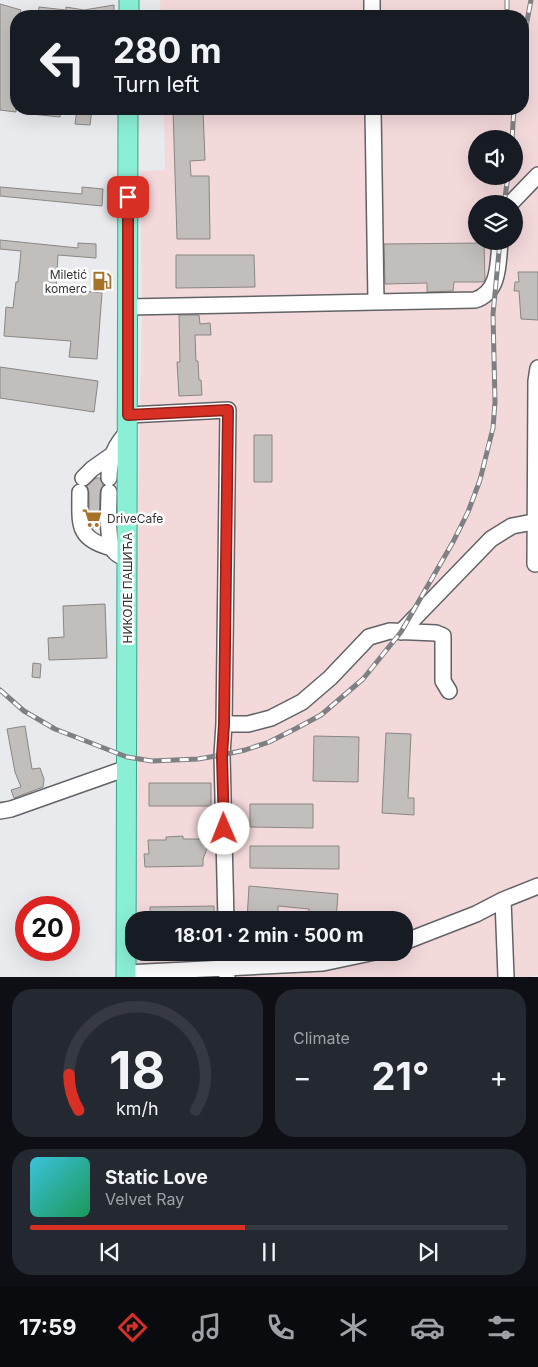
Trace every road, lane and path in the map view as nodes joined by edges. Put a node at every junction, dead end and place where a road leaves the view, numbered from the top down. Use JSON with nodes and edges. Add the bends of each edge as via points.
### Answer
{"nodes":[{"id":1,"x":128,"y":115,"type":"edge"},
{"id":2,"x":373,"y":115,"type":"edge"},
{"id":3,"x":538,"y":175,"type":"edge"},
{"id":4,"x":519,"y":195,"type":"edge"},
{"id":5,"x":499,"y":250,"type":"edge"},
{"id":6,"x":376,"y":302,"type":"junction"},
{"id":7,"x":128,"y":307,"type":"junction"},
{"id":8,"x":538,"y":368,"type":"edge"},
{"id":9,"x":128,"y":423,"type":"junction"},
{"id":10,"x":112,"y":455,"type":"junction"},
{"id":11,"x":537,"y":521,"type":"edge"},
{"id":12,"x":120,"y":554,"type":"junction"},
{"id":13,"x":535,"y":564,"type":"dead end"},
{"id":14,"x":401,"y":632,"type":"junction"},
{"id":15,"x":449,"y":691,"type":"dead end"},
{"id":16,"x":224,"y":724,"type":"junction"},
{"id":17,"x":127,"y":768,"type":"junction"},
{"id":18,"x":0,"y":811,"type":"edge"},
{"id":19,"x":538,"y":886,"type":"edge"},
{"id":20,"x":503,"y":900,"type":"junction"},
{"id":21,"x":226,"y":911,"type":"edge"},
{"id":22,"x":413,"y":938,"type":"edge"},
{"id":23,"x":332,"y":961,"type":"edge"},
{"id":24,"x":227,"y":972,"type":"edge"},
{"id":25,"x":126,"y":975,"type":"edge"},
{"id":26,"x":506,"y":977,"type":"edge"}],
"edges":[{"from":1,"to":7,"type":"main road","name":"НИКОЛЕ ПАШИЋА"},
{"from":2,"to":6,"type":"street"},
{"from":3,"to":4,"type":"street"},
{"from":5,"to":6,"type":"street","via":[[497,276],[483,298]]},
{"from":6,"to":7,"type":"street"},
{"from":7,"to":9,"type":"main road","name":"НИКОЛЕ ПАШИЋА"},
{"from":8,"to":11,"type":"street"},
{"from":9,"to":10,"type":"street"},
{"from":9,"to":12,"type":"main road","name":"НИКОЛЕ ПАШИЋА"},
{"from":9,"to":16,"type":"street","via":[[228,410]]},
{"from":10,"to":12,"type":"street","via":[[109,533]]},
{"from":10,"to":12,"type":"street","via":[[92,469],[82,485],[80,521],[83,532],[93,541]]},
{"from":11,"to":13,"type":"street"},
{"from":11,"to":14,"type":"street","via":[[512,526],[491,539]]},
{"from":12,"to":17,"type":"main road","name":"НИКОЛЕ ПАШИЋА"},
{"from":14,"to":15,"type":"street","via":[[443,636],[443,682]]},
{"from":14,"to":16,"type":"street","via":[[390,631],[369,637],[302,702],[271,718],[248,724]]},
{"from":16,"to":21,"type":"street"},
{"from":17,"to":18,"type":"street"},
{"from":17,"to":25,"type":"main road","name":"НИКОЛЕ ПАШИЋА"},
{"from":19,"to":20,"type":"street"},
{"from":20,"to":22,"type":"street"},
{"from":20,"to":26,"type":"street"},
{"from":23,"to":24,"type":"street"},
{"from":24,"to":25,"type":"street"}]}
